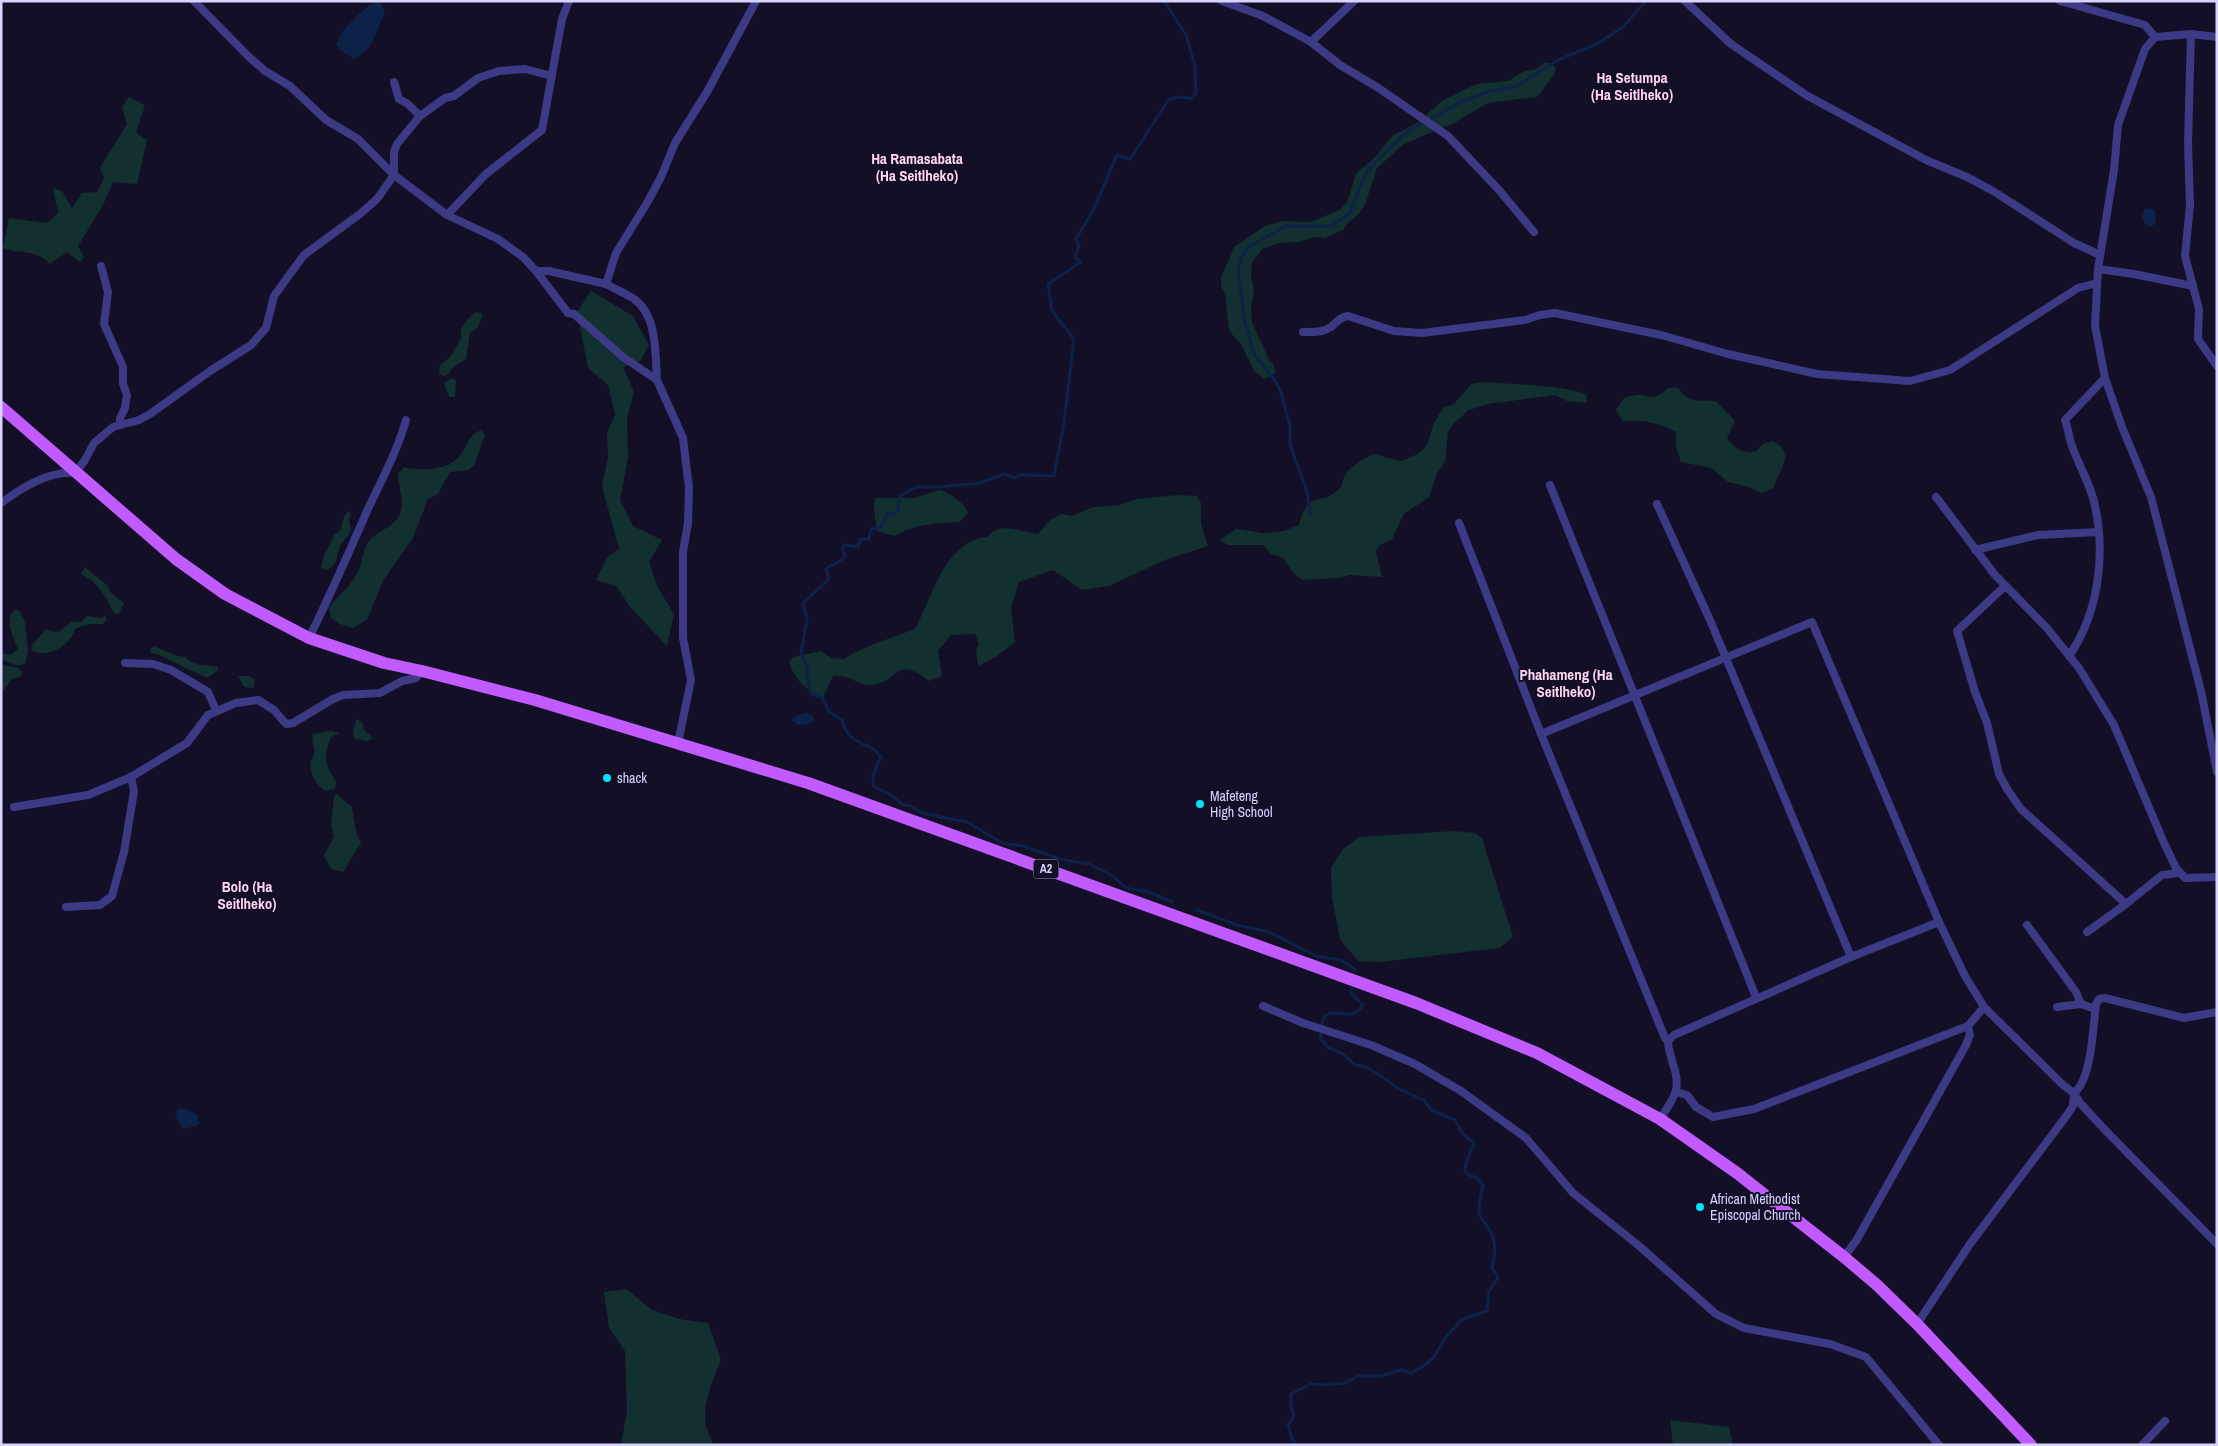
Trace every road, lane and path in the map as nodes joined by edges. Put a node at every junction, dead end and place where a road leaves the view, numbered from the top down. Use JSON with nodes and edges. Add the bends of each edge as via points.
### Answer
{"nodes":[{"id":1,"x":194,"y":1,"type":"edge"},
{"id":2,"x":569,"y":1,"type":"edge"},
{"id":3,"x":756,"y":1,"type":"edge"},
{"id":4,"x":1222,"y":1,"type":"edge"},
{"id":5,"x":1354,"y":1,"type":"edge"},
{"id":6,"x":1686,"y":1,"type":"edge"},
{"id":7,"x":2060,"y":1,"type":"edge"},
{"id":8,"x":2191,"y":34,"type":"junction"},
{"id":9,"x":2155,"y":37,"type":"junction"},
{"id":10,"x":2217,"y":37,"type":"edge"},
{"id":11,"x":1311,"y":42,"type":"junction"},
{"id":12,"x":552,"y":76,"type":"junction"},
{"id":13,"x":394,"y":82,"type":"dead end"},
{"id":14,"x":420,"y":116,"type":"junction"},
{"id":15,"x":394,"y":175,"type":"junction"},
{"id":16,"x":448,"y":214,"type":"junction"},
{"id":17,"x":1534,"y":232,"type":"dead end"},
{"id":18,"x":2100,"y":255,"type":"junction"},
{"id":19,"x":101,"y":266,"type":"dead end"},
{"id":20,"x":2098,"y":269,"type":"junction"},
{"id":21,"x":536,"y":271,"type":"junction"},
{"id":22,"x":606,"y":284,"type":"junction"},
{"id":23,"x":2097,"y":284,"type":"junction"},
{"id":24,"x":2193,"y":286,"type":"junction"},
{"id":25,"x":1303,"y":332,"type":"dead end"},
{"id":26,"x":2217,"y":366,"type":"edge"},
{"id":27,"x":2105,"y":378,"type":"junction"},
{"id":28,"x":656,"y":380,"type":"junction"},
{"id":29,"x":1,"y":407,"type":"edge"},
{"id":30,"x":406,"y":420,"type":"dead end"},
{"id":31,"x":120,"y":424,"type":"junction"},
{"id":32,"x":75,"y":472,"type":"junction"},
{"id":33,"x":1550,"y":485,"type":"dead end"},
{"id":34,"x":1936,"y":497,"type":"dead end"},
{"id":35,"x":1,"y":503,"type":"edge"},
{"id":36,"x":1657,"y":504,"type":"dead end"},
{"id":37,"x":1459,"y":523,"type":"dead end"},
{"id":38,"x":2098,"y":532,"type":"junction"},
{"id":39,"x":1975,"y":550,"type":"junction"},
{"id":40,"x":2005,"y":586,"type":"junction"},
{"id":41,"x":309,"y":638,"type":"junction"},
{"id":42,"x":2069,"y":656,"type":"junction"},
{"id":43,"x":1725,"y":658,"type":"junction"},
{"id":44,"x":125,"y":663,"type":"dead end"},
{"id":45,"x":422,"y":671,"type":"junction"},
{"id":46,"x":1634,"y":696,"type":"junction"},
{"id":47,"x":216,"y":710,"type":"junction"},
{"id":48,"x":1541,"y":734,"type":"junction"},
{"id":49,"x":678,"y":743,"type":"junction"},
{"id":50,"x":2217,"y":772,"type":"edge"},
{"id":51,"x":131,"y":777,"type":"junction"},
{"id":52,"x":14,"y":807,"type":"dead end"},
{"id":53,"x":2180,"y":873,"type":"junction"},
{"id":54,"x":2217,"y":877,"type":"edge"},
{"id":55,"x":2126,"y":904,"type":"junction"},
{"id":56,"x":66,"y":907,"type":"dead end"},
{"id":57,"x":1939,"y":922,"type":"junction"},
{"id":58,"x":2027,"y":925,"type":"dead end"},
{"id":59,"x":2087,"y":932,"type":"dead end"},
{"id":60,"x":1851,"y":956,"type":"junction"},
{"id":61,"x":1756,"y":997,"type":"junction"},
{"id":62,"x":2081,"y":1004,"type":"junction"},
{"id":63,"x":1263,"y":1006,"type":"dead end"},
{"id":64,"x":1984,"y":1007,"type":"junction"},
{"id":65,"x":2057,"y":1007,"type":"dead end"},
{"id":66,"x":2095,"y":1009,"type":"junction"},
{"id":67,"x":2217,"y":1012,"type":"edge"},
{"id":68,"x":1968,"y":1026,"type":"junction"},
{"id":69,"x":1668,"y":1041,"type":"junction"},
{"id":70,"x":1676,"y":1092,"type":"junction"},
{"id":71,"x":2074,"y":1093,"type":"junction"},
{"id":72,"x":1660,"y":1119,"type":"junction"},
{"id":73,"x":2217,"y":1244,"type":"edge"},
{"id":74,"x":1844,"y":1257,"type":"junction"},
{"id":75,"x":1917,"y":1324,"type":"junction"},
{"id":76,"x":2165,"y":1421,"type":"dead end"},
{"id":77,"x":1939,"y":1445,"type":"edge"},
{"id":78,"x":2031,"y":1445,"type":"edge"},
{"id":79,"x":2142,"y":1445,"type":"edge"}],
"edges":[{"from":1,"to":15,"type":"street","via":[[265,71],[290,86],[326,120],[358,139]]},
{"from":2,"to":12,"type":"street","via":[[562,19]]},
{"from":3,"to":22,"type":"street","via":[[711,85],[675,143],[662,177],[616,253]]},
{"from":4,"to":11,"type":"street","via":[[1263,16]]},
{"from":5,"to":11,"type":"street"},
{"from":6,"to":18,"type":"street","via":[[1731,44],[1806,95],[1926,160],[1967,176],[2074,243]]},
{"from":7,"to":9,"type":"street","via":[[2145,25]]},
{"from":8,"to":9,"type":"street"},
{"from":8,"to":10,"type":"street"},
{"from":8,"to":24,"type":"street","via":[[2190,205],[2185,256]]},
{"from":9,"to":18,"type":"street","via":[[2145,49],[2118,124]]},
{"from":11,"to":17,"type":"street","via":[[1448,136]]},
{"from":12,"to":14,"type":"street","via":[[525,69],[499,71],[478,78]]},
{"from":12,"to":16,"type":"street","via":[[542,130],[486,174]]},
{"from":13,"to":14,"type":"street","via":[[399,99]]},
{"from":14,"to":15,"type":"street","via":[[397,144]]},
{"from":15,"to":16,"type":"street"},
{"from":15,"to":31,"type":"street","via":[[360,214],[304,255],[274,296],[266,328],[251,345],[150,414]]},
{"from":16,"to":21,"type":"street","via":[[498,239]]},
{"from":18,"to":20,"type":"street"},
{"from":19,"to":31,"type":"street","via":[[108,292],[104,324],[123,367],[126,395]]},
{"from":20,"to":23,"type":"street"},
{"from":20,"to":24,"type":"street"},
{"from":21,"to":22,"type":"street","via":[[550,271]]},
{"from":21,"to":28,"type":"street","via":[[568,313],[574,314]]},
{"from":22,"to":28,"type":"street","via":[[636,300],[649,318],[654,340]]},
{"from":23,"to":25,"type":"street","via":[[2078,288],[1950,370],[1910,381],[1817,374],[1728,354],[1661,334],[1555,313],[1422,333],[1394,332],[1348,316],[1320,332]]},
{"from":23,"to":27,"type":"street","via":[[2095,326]]},
{"from":24,"to":26,"type":"street","via":[[2199,309],[2198,339]]},
{"from":27,"to":38,"type":"street","via":[[2065,420],[2096,506]]},
{"from":27,"to":50,"type":"street","via":[[2151,497],[2201,691]]},
{"from":28,"to":49,"type":"street","via":[[683,438],[689,488],[683,552],[683,629],[691,680]]},
{"from":29,"to":32,"type":"main road","number":"A2"},
{"from":30,"to":41,"type":"street","via":[[390,467]]},
{"from":31,"to":32,"type":"street","via":[[94,443]]},
{"from":32,"to":35,"type":"street","via":[[63,471],[20,489]]},
{"from":32,"to":41,"type":"main road","number":"A2","via":[[176,559],[225,594]]},
{"from":33,"to":46,"type":"street"},
{"from":34,"to":39,"type":"street"},
{"from":36,"to":43,"type":"street"},
{"from":37,"to":48,"type":"street"},
{"from":38,"to":39,"type":"street","via":[[2038,535]]},
{"from":38,"to":42,"type":"street","via":[[2099,578],[2090,618]]},
{"from":39,"to":40,"type":"street"},
{"from":40,"to":42,"type":"street","via":[[2046,627]]},
{"from":40,"to":55,"type":"street","via":[[1957,631],[1987,723],[1999,774],[2021,809]]},
{"from":41,"to":45,"type":"main road","number":"A2","via":[[384,663]]},
{"from":42,"to":53,"type":"street","via":[[2114,725]]},
{"from":43,"to":46,"type":"street"},
{"from":43,"to":57,"type":"street","via":[[1812,622]]},
{"from":43,"to":60,"type":"street"},
{"from":44,"to":47,"type":"street","via":[[153,664],[171,670],[208,692]]},
{"from":45,"to":47,"type":"street","via":[[416,678],[402,681],[380,693],[338,697],[293,723],[286,724],[274,710],[258,700]]},
{"from":45,"to":49,"type":"main road","number":"A2","via":[[536,700]]},
{"from":46,"to":48,"type":"street"},
{"from":46,"to":61,"type":"street"},
{"from":47,"to":51,"type":"street","via":[[208,714],[187,743]]},
{"from":48,"to":69,"type":"street"},
{"from":49,"to":72,"type":"main road","number":"A2","via":[[879,807],[1416,1003],[1537,1053]]},
{"from":51,"to":52,"type":"street","via":[[88,795]]},
{"from":51,"to":56,"type":"street","via":[[134,790],[124,852],[112,896],[100,905]]},
{"from":53,"to":54,"type":"street","via":[[2185,878]]},
{"from":53,"to":55,"type":"street","via":[[2162,875]]},
{"from":55,"to":59,"type":"street"},
{"from":57,"to":60,"type":"street"},
{"from":57,"to":64,"type":"street"},
{"from":58,"to":62,"type":"street"},
{"from":60,"to":61,"type":"street"},
{"from":61,"to":69,"type":"street","via":[[1674,1035]]},
{"from":62,"to":65,"type":"street"},
{"from":62,"to":66,"type":"street"},
{"from":63,"to":77,"type":"street","via":[[1311,1026],[1372,1045],[1415,1064],[1461,1091],[1526,1138],[1573,1193],[1716,1314],[1744,1328],[1830,1344],[1866,1357]]},
{"from":64,"to":68,"type":"street"},
{"from":64,"to":71,"type":"street"},
{"from":66,"to":67,"type":"street","via":[[2099,999],[2105,998],[2184,1018]]},
{"from":66,"to":71,"type":"street","via":[[2085,1074],[2081,1086]]},
{"from":68,"to":70,"type":"street","via":[[1754,1109],[1713,1117],[1696,1107],[1687,1095]]},
{"from":68,"to":74,"type":"street","via":[[1970,1035],[1966,1045]]},
{"from":69,"to":70,"type":"street","via":[[1677,1076]]},
{"from":70,"to":72,"type":"street"},
{"from":71,"to":73,"type":"street","via":[[2107,1132]]},
{"from":71,"to":75,"type":"street","via":[[2068,1115],[1975,1237]]},
{"from":72,"to":74,"type":"main road","number":"A2","via":[[1737,1173]]},
{"from":74,"to":75,"type":"main road","number":"A2"},
{"from":75,"to":78,"type":"main road","number":"A2"},
{"from":76,"to":79,"type":"street"}]}
